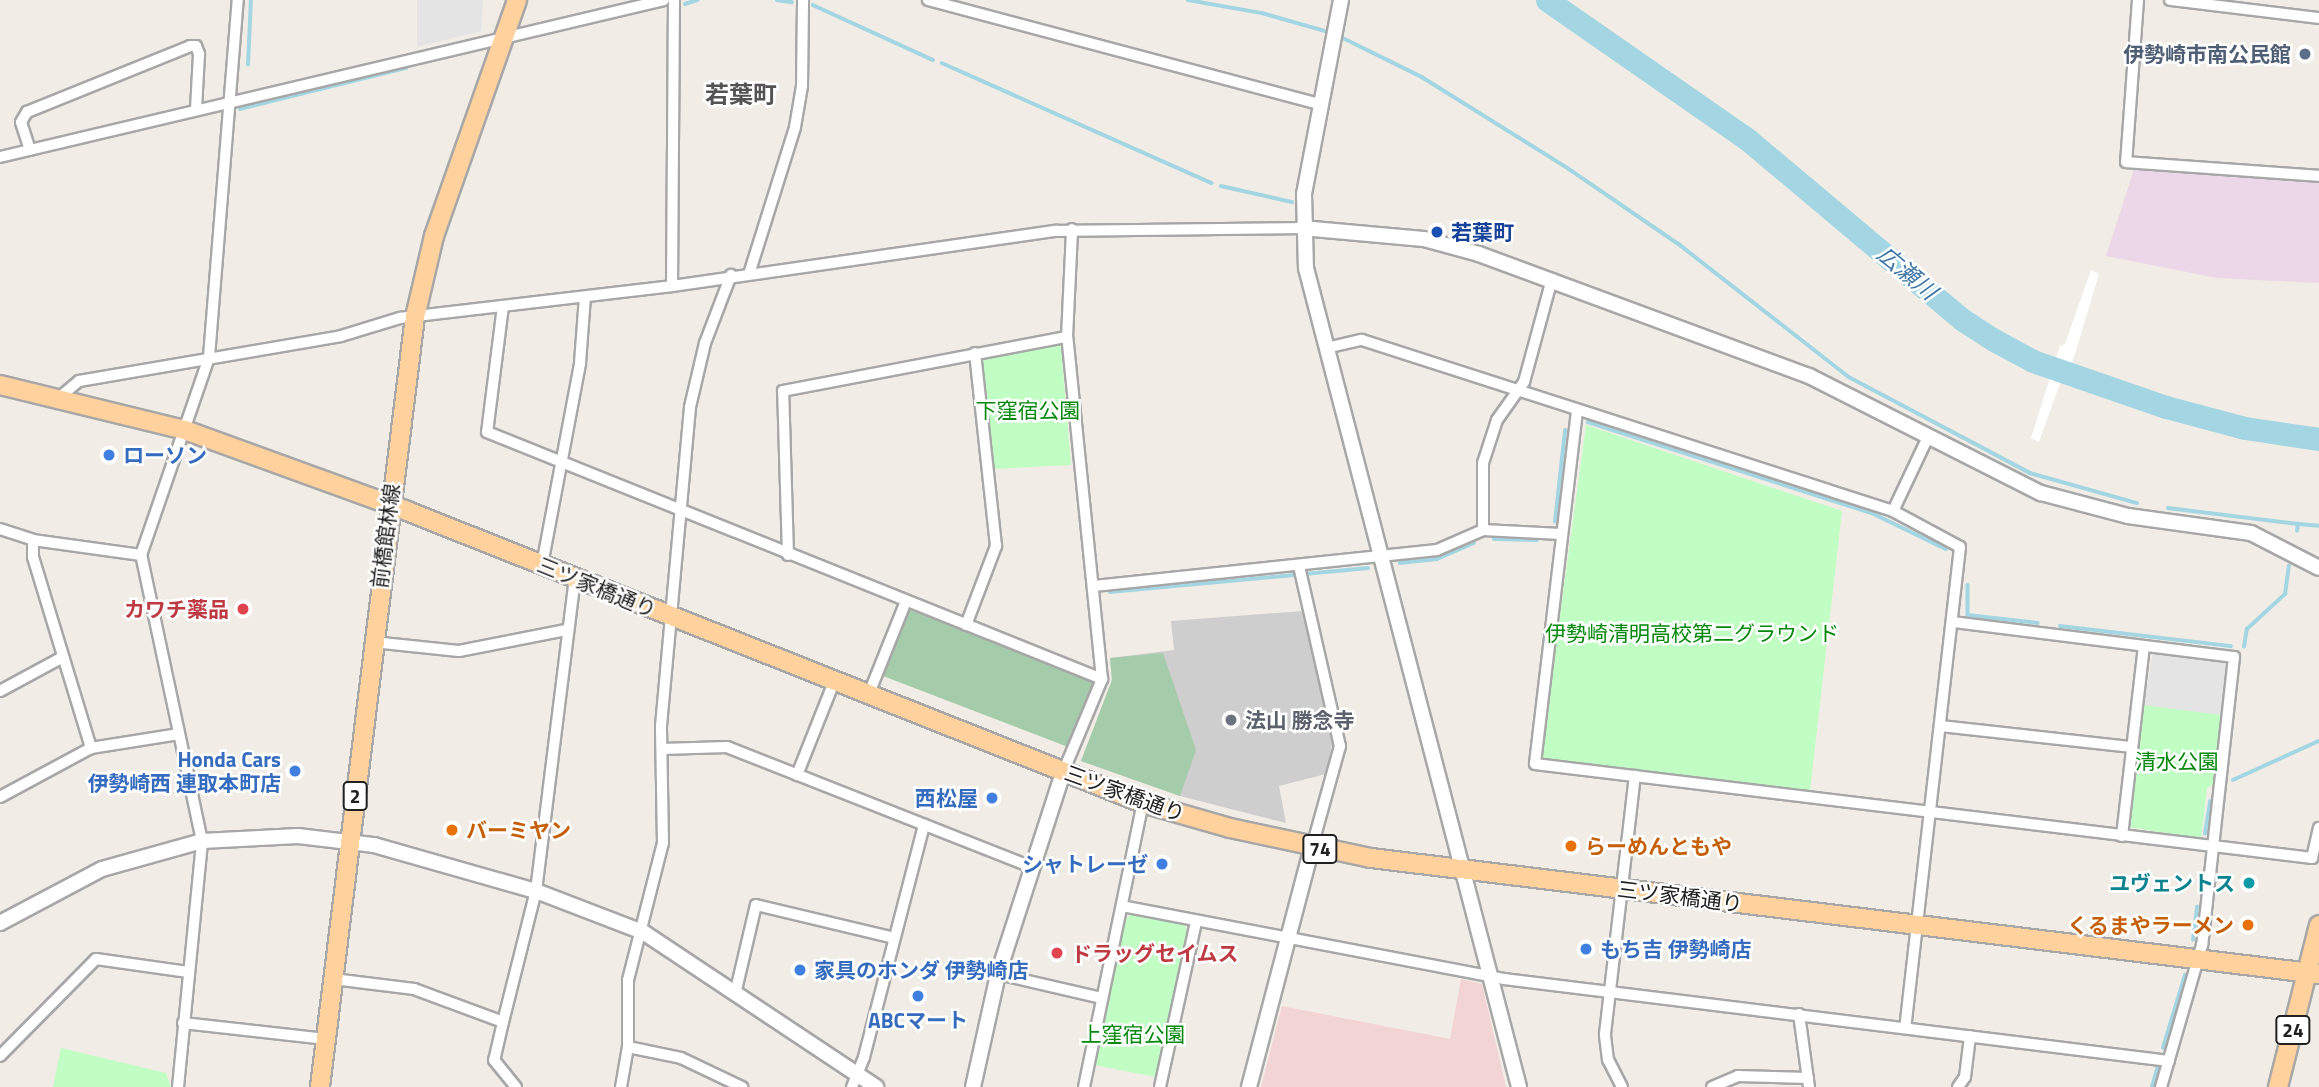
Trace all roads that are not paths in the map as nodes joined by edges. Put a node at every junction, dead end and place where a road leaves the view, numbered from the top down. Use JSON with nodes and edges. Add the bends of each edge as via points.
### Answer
{"nodes":[{"id":1,"x":238,"y":0,"type":"edge"},
{"id":2,"x":517,"y":0,"type":"edge"},
{"id":3,"x":664,"y":0,"type":"edge"},
{"id":4,"x":674,"y":0,"type":"edge"},
{"id":5,"x":803,"y":0,"type":"edge"},
{"id":6,"x":928,"y":0,"type":"edge"},
{"id":7,"x":1341,"y":0,"type":"edge"},
{"id":8,"x":2138,"y":0,"type":"edge"},
{"id":9,"x":2170,"y":0,"type":"edge"},
{"id":10,"x":2319,"y":18,"type":"edge"},
{"id":11,"x":505,"y":35,"type":"junction"},
{"id":12,"x":231,"y":102,"type":"junction"},
{"id":13,"x":1319,"y":104,"type":"junction"},
{"id":14,"x":196,"y":110,"type":"junction"},
{"id":15,"x":30,"y":150,"type":"junction"},
{"id":16,"x":0,"y":157,"type":"edge"},
{"id":17,"x":2319,"y":176,"type":"edge"},
{"id":18,"x":1302,"y":228,"type":"junction"},
{"id":19,"x":1072,"y":229,"type":"junction"},
{"id":20,"x":750,"y":271,"type":"junction"},
{"id":21,"x":731,"y":275,"type":"junction"},
{"id":22,"x":1552,"y":279,"type":"junction"},
{"id":23,"x":672,"y":286,"type":"junction"},
{"id":24,"x":585,"y":297,"type":"junction"},
{"id":25,"x":503,"y":306,"type":"junction"},
{"id":26,"x":415,"y":317,"type":"junction"},
{"id":27,"x":1067,"y":337,"type":"junction"},
{"id":28,"x":1326,"y":348,"type":"junction"},
{"id":29,"x":975,"y":353,"type":"junction"},
{"id":30,"x":209,"y":357,"type":"junction"},
{"id":31,"x":0,"y":385,"type":"edge"},
{"id":32,"x":1519,"y":391,"type":"junction"},
{"id":33,"x":61,"y":396,"type":"junction"},
{"id":34,"x":1577,"y":411,"type":"junction"},
{"id":35,"x":185,"y":430,"type":"junction"},
{"id":36,"x":1928,"y":437,"type":"junction"},
{"id":37,"x":562,"y":464,"type":"junction"},
{"id":38,"x":389,"y":505,"type":"junction"},
{"id":39,"x":1893,"y":511,"type":"junction"},
{"id":40,"x":682,"y":512,"type":"junction"},
{"id":41,"x":0,"y":529,"type":"edge"},
{"id":42,"x":1483,"y":530,"type":"junction"},
{"id":43,"x":1561,"y":534,"type":"junction"},
{"id":44,"x":33,"y":540,"type":"junction"},
{"id":45,"x":141,"y":555,"type":"junction"},
{"id":46,"x":788,"y":555,"type":"junction"},
{"id":47,"x":1380,"y":557,"type":"junction"},
{"id":48,"x":542,"y":565,"type":"junction"},
{"id":49,"x":1299,"y":566,"type":"junction"},
{"id":50,"x":2319,"y":568,"type":"edge"},
{"id":51,"x":575,"y":578,"type":"junction"},
{"id":52,"x":1094,"y":586,"type":"junction"},
{"id":53,"x":906,"y":601,"type":"junction"},
{"id":54,"x":674,"y":618,"type":"junction"},
{"id":55,"x":1954,"y":622,"type":"junction"},
{"id":56,"x":966,"y":625,"type":"junction"},
{"id":57,"x":566,"y":630,"type":"junction"},
{"id":58,"x":373,"y":642,"type":"junction"},
{"id":59,"x":2144,"y":646,"type":"junction"},
{"id":60,"x":63,"y":657,"type":"junction"},
{"id":61,"x":1101,"y":679,"type":"junction"},
{"id":62,"x":834,"y":682,"type":"junction"},
{"id":63,"x":0,"y":691,"type":"edge"},
{"id":64,"x":869,"y":696,"type":"junction"},
{"id":65,"x":1941,"y":726,"type":"junction"},
{"id":66,"x":179,"y":734,"type":"junction"},
{"id":67,"x":2132,"y":747,"type":"junction"},
{"id":68,"x":91,"y":748,"type":"junction"},
{"id":69,"x":662,"y":749,"type":"junction"},
{"id":70,"x":1063,"y":770,"type":"junction"},
{"id":71,"x":797,"y":775,"type":"junction"},
{"id":72,"x":1635,"y":776,"type":"junction"},
{"id":73,"x":0,"y":797,"type":"edge"},
{"id":74,"x":1143,"y":803,"type":"junction"},
{"id":75,"x":1931,"y":812,"type":"junction"},
{"id":76,"x":924,"y":825,"type":"junction"},
{"id":77,"x":2319,"y":828,"type":"edge"},
{"id":78,"x":2122,"y":836,"type":"junction"},
{"id":79,"x":202,"y":841,"type":"junction"},
{"id":80,"x":349,"y":842,"type":"junction"},
{"id":81,"x":1312,"y":847,"type":"junction"},
{"id":82,"x":2213,"y":847,"type":"junction"},
{"id":83,"x":1031,"y":867,"type":"junction"},
{"id":84,"x":1464,"y":870,"type":"junction"},
{"id":85,"x":1621,"y":888,"type":"junction"},
{"id":86,"x":536,"y":891,"type":"junction"},
{"id":87,"x":1122,"y":906,"type":"junction"},
{"id":88,"x":1,"y":920,"type":"edge"},
{"id":89,"x":1196,"y":922,"type":"junction"},
{"id":90,"x":1917,"y":925,"type":"junction"},
{"id":91,"x":2319,"y":925,"type":"edge"},
{"id":92,"x":643,"y":932,"type":"junction"},
{"id":93,"x":894,"y":938,"type":"junction"},
{"id":94,"x":1287,"y":941,"type":"junction"},
{"id":95,"x":2199,"y":958,"type":"junction"},
{"id":96,"x":188,"y":972,"type":"junction"},
{"id":97,"x":2313,"y":973,"type":"edge"},
{"id":98,"x":998,"y":974,"type":"junction"},
{"id":99,"x":1492,"y":977,"type":"junction"},
{"id":100,"x":333,"y":979,"type":"junction"},
{"id":101,"x":736,"y":990,"type":"junction"},
{"id":102,"x":1609,"y":992,"type":"junction"},
{"id":103,"x":1102,"y":998,"type":"junction"},
{"id":104,"x":1798,"y":1014,"type":"junction"},
{"id":105,"x":503,"y":1022,"type":"junction"},
{"id":106,"x":183,"y":1023,"type":"junction"},
{"id":107,"x":1905,"y":1027,"type":"junction"},
{"id":108,"x":1970,"y":1036,"type":"junction"},
{"id":109,"x":326,"y":1039,"type":"junction"},
{"id":110,"x":628,"y":1047,"type":"junction"},
{"id":111,"x":0,"y":1056,"type":"edge"},
{"id":112,"x":2169,"y":1061,"type":"junction"},
{"id":113,"x":855,"y":1081,"type":"edge"},
{"id":114,"x":1738,"y":1081,"type":"edge"},
{"id":115,"x":1808,"y":1083,"type":"edge"},
{"id":116,"x":1965,"y":1085,"type":"edge"},
{"id":117,"x":178,"y":1087,"type":"edge"},
{"id":118,"x":320,"y":1087,"type":"edge"},
{"id":119,"x":516,"y":1087,"type":"edge"},
{"id":120,"x":621,"y":1087,"type":"edge"},
{"id":121,"x":742,"y":1087,"type":"edge"},
{"id":122,"x":876,"y":1087,"type":"edge"},
{"id":123,"x":973,"y":1087,"type":"edge"},
{"id":124,"x":1084,"y":1087,"type":"edge"},
{"id":125,"x":1160,"y":1087,"type":"edge"},
{"id":126,"x":1249,"y":1087,"type":"edge"},
{"id":127,"x":1518,"y":1087,"type":"edge"},
{"id":128,"x":1622,"y":1087,"type":"edge"},
{"id":129,"x":1712,"y":1087,"type":"edge"},
{"id":130,"x":2161,"y":1087,"type":"edge"},
{"id":131,"x":2278,"y":1087,"type":"edge"}],
"edges":[{"from":1,"to":12,"type":"street"},
{"from":2,"to":11,"type":"main road","name":"前橋館林線","number":"2"},
{"from":3,"to":11,"type":"street"},
{"from":4,"to":23,"type":"street"},
{"from":5,"to":20,"type":"street","via":[[802,86],[795,127]]},
{"from":6,"to":13,"type":"street"},
{"from":7,"to":13,"type":"street"},
{"from":8,"to":17,"type":"street","via":[[2126,162]]},
{"from":9,"to":10,"type":"street"},
{"from":11,"to":12,"type":"street"},
{"from":11,"to":26,"type":"main road","name":"前橋館林線","number":"2","via":[[434,236]]},
{"from":12,"to":14,"type":"street"},
{"from":12,"to":30,"type":"street"},
{"from":13,"to":18,"type":"street"},
{"from":14,"to":15,"type":"street"},
{"from":14,"to":15,"type":"street","via":[[199,54],[196,46],[190,46],[27,112],[21,122]]},
{"from":15,"to":16,"type":"street"},
{"from":18,"to":19,"type":"street"},
{"from":18,"to":22,"type":"street","via":[[1447,244]]},
{"from":18,"to":28,"type":"street","via":[[1306,268]]},
{"from":19,"to":20,"type":"street"},
{"from":19,"to":27,"type":"street"},
{"from":20,"to":21,"type":"street"},
{"from":21,"to":23,"type":"street"},
{"from":21,"to":40,"type":"street","via":[[694,381]]},
{"from":22,"to":32,"type":"street"},
{"from":22,"to":36,"type":"street","via":[[1809,376]]},
{"from":23,"to":24,"type":"street"},
{"from":24,"to":25,"type":"street"},
{"from":24,"to":37,"type":"street","via":[[583,343]]},
{"from":25,"to":26,"type":"street"},
{"from":25,"to":37,"type":"street","via":[[486,432]]},
{"from":26,"to":30,"type":"street","via":[[392,319],[341,336]]},
{"from":26,"to":38,"type":"main road","name":"前橋館林線","number":"2"},
{"from":27,"to":29,"type":"street"},
{"from":27,"to":52,"type":"street"},
{"from":28,"to":32,"type":"street","via":[[1362,340]]},
{"from":28,"to":47,"type":"street"},
{"from":29,"to":46,"type":"street","via":[[783,391]]},
{"from":29,"to":56,"type":"street","via":[[996,546]]},
{"from":30,"to":33,"type":"street","via":[[79,381]]},
{"from":30,"to":35,"type":"street"},
{"from":31,"to":33,"type":"main road","name":"三ツ家橋通り","number":"74"},
{"from":32,"to":34,"type":"street"},
{"from":32,"to":42,"type":"street","via":[[1497,420],[1483,463]]},
{"from":33,"to":35,"type":"main road","name":"三ツ家橋通り","number":"74"},
{"from":34,"to":39,"type":"street"},
{"from":34,"to":43,"type":"street"},
{"from":35,"to":38,"type":"main road","name":"三ツ家橋通り","number":"74"},
{"from":35,"to":45,"type":"street"},
{"from":36,"to":39,"type":"street"},
{"from":36,"to":50,"type":"street","via":[[2041,493],[2128,516],[2264,537]]},
{"from":37,"to":40,"type":"street"},
{"from":37,"to":48,"type":"street"},
{"from":38,"to":48,"type":"main road","name":"三ツ家橋通り","number":"74"},
{"from":38,"to":58,"type":"main road","name":"前橋館林線","number":"2"},
{"from":39,"to":55,"type":"street","via":[[1960,547]]},
{"from":40,"to":46,"type":"street"},
{"from":40,"to":54,"type":"street"},
{"from":41,"to":44,"type":"street"},
{"from":42,"to":43,"type":"street"},
{"from":42,"to":47,"type":"street","via":[[1437,550]]},
{"from":43,"to":72,"type":"street","via":[[1535,764]]},
{"from":44,"to":45,"type":"street"},
{"from":44,"to":60,"type":"street","via":[[33,557]]},
{"from":45,"to":66,"type":"street"},
{"from":46,"to":53,"type":"street"},
{"from":47,"to":49,"type":"street"},
{"from":47,"to":84,"type":"street"},
{"from":48,"to":51,"type":"main road","name":"三ツ家橋通り","number":"74"},
{"from":49,"to":52,"type":"street"},
{"from":49,"to":81,"type":"street","via":[[1340,746]]},
{"from":51,"to":54,"type":"main road","name":"三ツ家橋通り","number":"74"},
{"from":51,"to":57,"type":"street"},
{"from":52,"to":61,"type":"street"},
{"from":53,"to":56,"type":"street"},
{"from":53,"to":64,"type":"street"},
{"from":54,"to":62,"type":"main road","name":"三ツ家橋通り","number":"74"},
{"from":54,"to":69,"type":"street"},
{"from":55,"to":59,"type":"street"},
{"from":55,"to":65,"type":"street"},
{"from":56,"to":61,"type":"street"},
{"from":57,"to":58,"type":"street","via":[[459,651]]},
{"from":57,"to":86,"type":"street"},
{"from":58,"to":80,"type":"main road","name":"前橋館林線","number":"2"},
{"from":59,"to":67,"type":"street"},
{"from":59,"to":82,"type":"street","via":[[2234,657]]},
{"from":60,"to":63,"type":"street"},
{"from":60,"to":68,"type":"street"},
{"from":61,"to":70,"type":"street"},
{"from":62,"to":64,"type":"main road","name":"三ツ家橋通り","number":"74"},
{"from":62,"to":71,"type":"street"},
{"from":64,"to":70,"type":"main road","name":"三ツ家橋通り","number":"74"},
{"from":65,"to":67,"type":"street"},
{"from":65,"to":75,"type":"street"},
{"from":66,"to":68,"type":"street"},
{"from":66,"to":79,"type":"street"},
{"from":67,"to":78,"type":"street"},
{"from":68,"to":73,"type":"street"},
{"from":69,"to":71,"type":"street","via":[[720,746]]},
{"from":69,"to":92,"type":"street","via":[[663,843]]},
{"from":70,"to":74,"type":"main road","name":"三ツ家橋通り","number":"74"},
{"from":70,"to":83,"type":"street"},
{"from":71,"to":76,"type":"street"},
{"from":72,"to":75,"type":"street"},
{"from":72,"to":85,"type":"street"},
{"from":74,"to":81,"type":"main road","name":"三ツ家橋通り","number":"74"},
{"from":74,"to":87,"type":"street"},
{"from":75,"to":78,"type":"street"},
{"from":75,"to":90,"type":"street"},
{"from":76,"to":83,"type":"street"},
{"from":76,"to":93,"type":"street"},
{"from":77,"to":82,"type":"street","via":[[2312,859]]},
{"from":78,"to":82,"type":"street"},
{"from":79,"to":80,"type":"street","via":[[271,836]]},
{"from":79,"to":88,"type":"street","via":[[102,869]]},
{"from":79,"to":96,"type":"street"},
{"from":80,"to":86,"type":"street"},
{"from":80,"to":100,"type":"main road","name":"前橋館林線","number":"2"},
{"from":81,"to":84,"type":"main road","name":"三ツ家橋通り","number":"74"},
{"from":81,"to":94,"type":"street"},
{"from":82,"to":95,"type":"street"},
{"from":83,"to":98,"type":"street"},
{"from":84,"to":85,"type":"main road","name":"三ツ家橋通り","number":"74"},
{"from":84,"to":99,"type":"street"},
{"from":85,"to":90,"type":"main road","name":"三ツ家橋通り","number":"74"},
{"from":85,"to":102,"type":"street"},
{"from":86,"to":92,"type":"street"},
{"from":86,"to":105,"type":"street"},
{"from":87,"to":89,"type":"street"},
{"from":87,"to":103,"type":"street"},
{"from":89,"to":94,"type":"street"},
{"from":89,"to":125,"type":"street"},
{"from":90,"to":95,"type":"main road","name":"三ツ家橋通り","number":"74"},
{"from":90,"to":107,"type":"street"},
{"from":91,"to":97,"type":"main road"},
{"from":92,"to":101,"type":"street"},
{"from":92,"to":110,"type":"street","via":[[628,980]]},
{"from":93,"to":101,"type":"street","via":[[756,905]]},
{"from":93,"to":113,"type":"street"},
{"from":94,"to":99,"type":"street"},
{"from":94,"to":126,"type":"street"},
{"from":95,"to":97,"type":"main road","name":"三ツ家橋通り","number":"74"},
{"from":95,"to":112,"type":"street"},
{"from":96,"to":106,"type":"street"},
{"from":96,"to":111,"type":"street","via":[[96,959]]},
{"from":97,"to":131,"type":"main road","number":"24"},
{"from":98,"to":103,"type":"street"},
{"from":98,"to":123,"type":"street"},
{"from":99,"to":102,"type":"street"},
{"from":99,"to":127,"type":"street"},
{"from":100,"to":105,"type":"street","via":[[414,989]]},
{"from":100,"to":109,"type":"main road","name":"前橋館林線","number":"2"},
{"from":101,"to":113,"type":"street"},
{"from":102,"to":104,"type":"street"},
{"from":102,"to":128,"type":"street","via":[[1605,1046]]},
{"from":103,"to":124,"type":"street"},
{"from":104,"to":107,"type":"street"},
{"from":104,"to":115,"type":"street"},
{"from":105,"to":119,"type":"street","via":[[494,1060]]},
{"from":106,"to":109,"type":"street"},
{"from":106,"to":117,"type":"street"},
{"from":107,"to":108,"type":"street"},
{"from":108,"to":112,"type":"street"},
{"from":108,"to":116,"type":"street"},
{"from":109,"to":118,"type":"main road","name":"前橋館林線","number":"2"},
{"from":110,"to":120,"type":"street"},
{"from":110,"to":121,"type":"street","via":[[681,1058]]},
{"from":112,"to":130,"type":"street"},
{"from":113,"to":122,"type":"street"},
{"from":114,"to":115,"type":"street"},
{"from":114,"to":129,"type":"street"}]}
